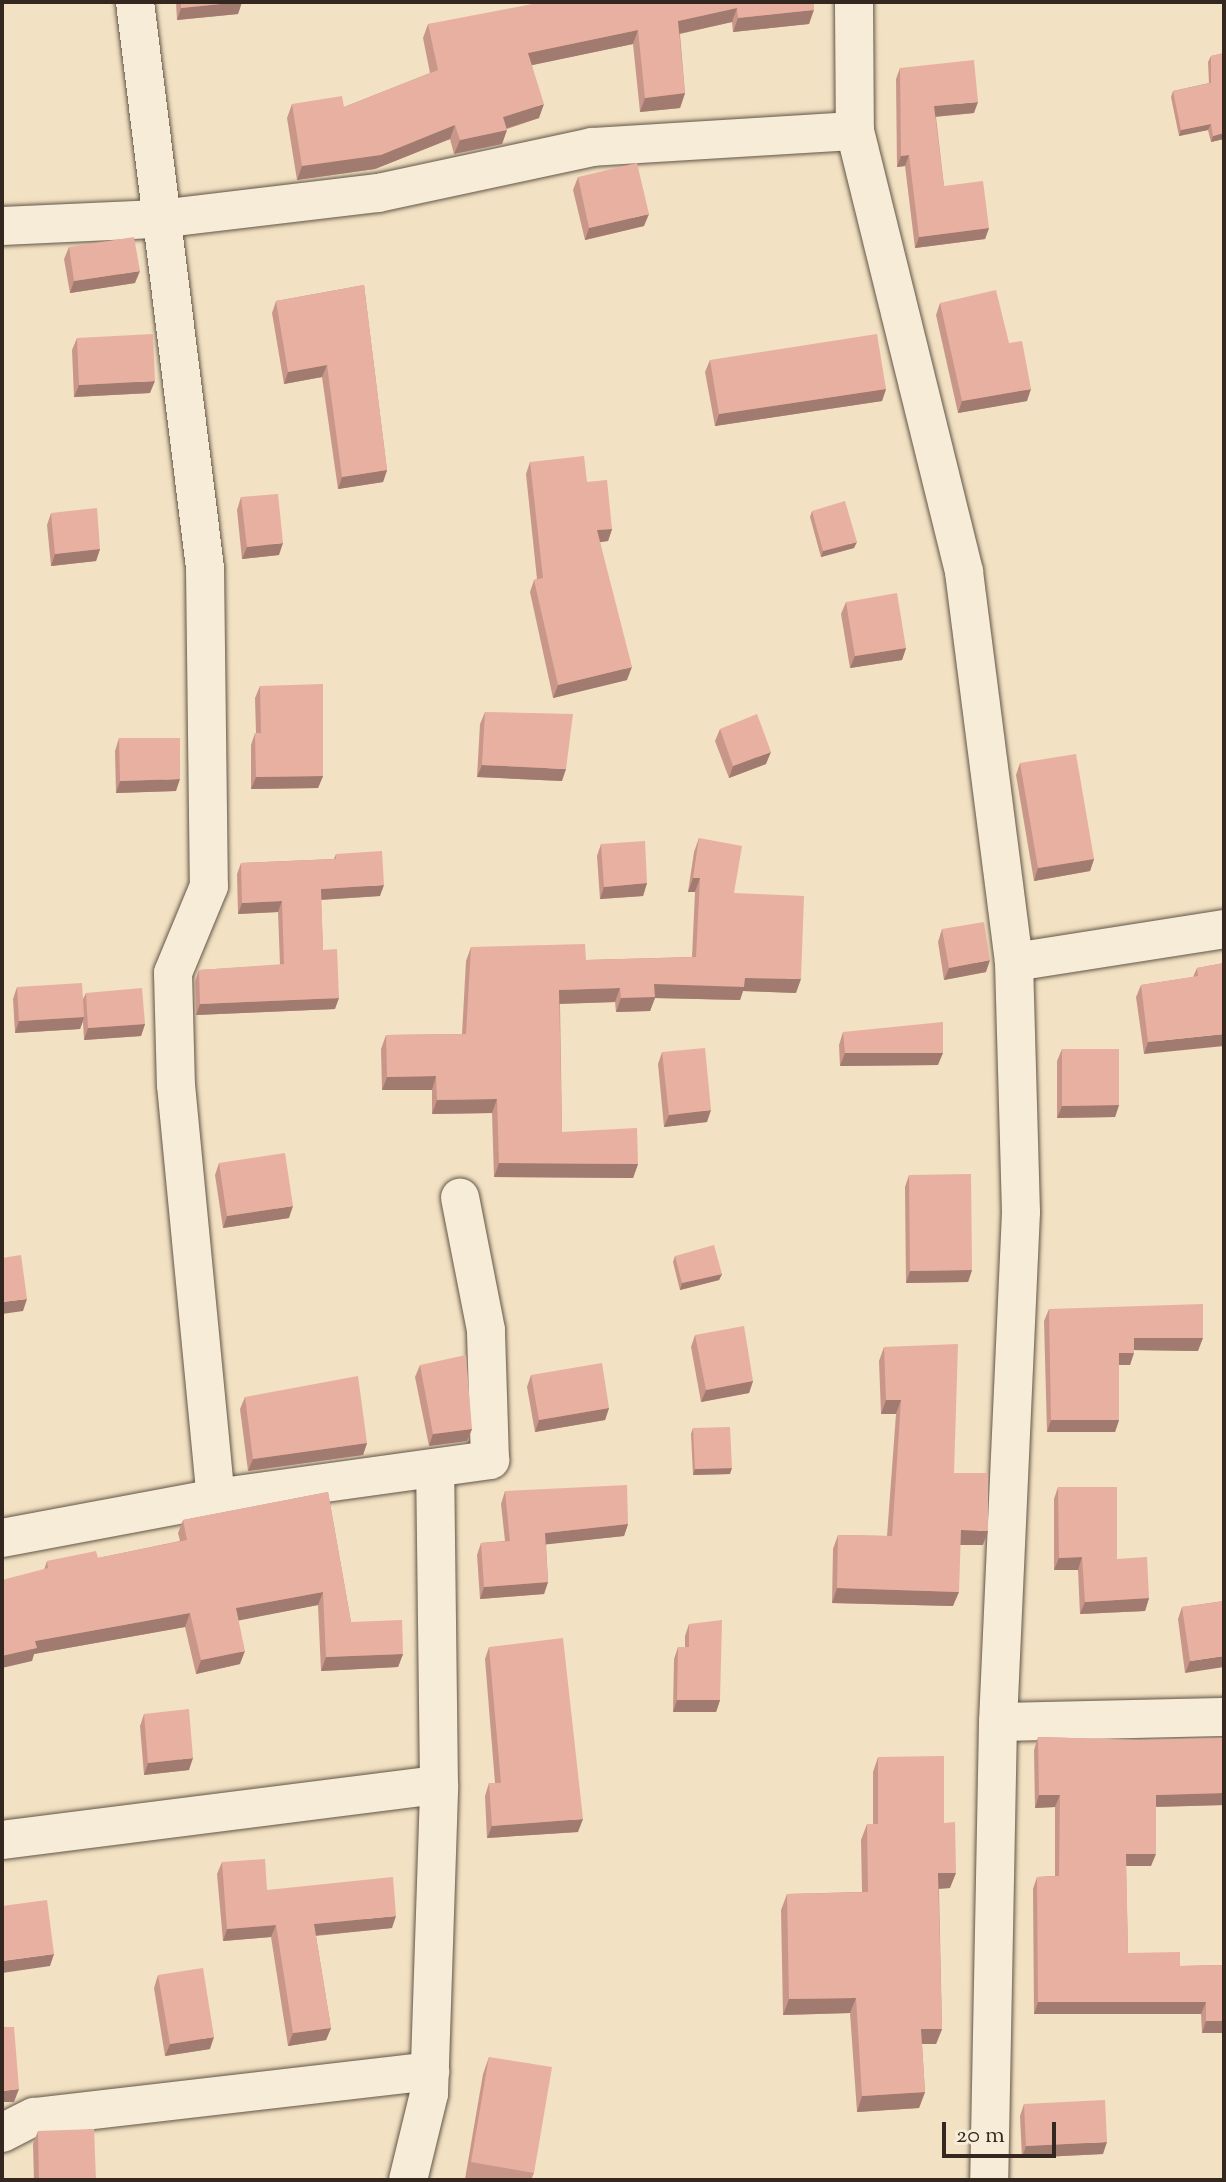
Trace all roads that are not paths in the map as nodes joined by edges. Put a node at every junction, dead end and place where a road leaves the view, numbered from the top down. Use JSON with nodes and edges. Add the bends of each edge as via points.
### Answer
{"nodes":[{"id":1,"x":135,"y":2,"type":"edge"},
{"id":2,"x":854,"y":2,"type":"edge"},
{"id":3,"x":855,"y":131,"type":"junction"},
{"id":4,"x":159,"y":219,"type":"junction"},
{"id":5,"x":2,"y":226,"type":"edge"},
{"id":6,"x":1224,"y":929,"type":"edge"},
{"id":7,"x":1014,"y":962,"type":"junction"},
{"id":8,"x":460,"y":1198,"type":"dead end"},
{"id":9,"x":435,"y":1468,"type":"junction"},
{"id":10,"x":216,"y":1498,"type":"junction"},
{"id":11,"x":2,"y":1538,"type":"edge"},
{"id":12,"x":1224,"y":1717,"type":"edge"},
{"id":13,"x":998,"y":1722,"type":"junction"},
{"id":14,"x":439,"y":1785,"type":"junction"},
{"id":15,"x":2,"y":1840,"type":"edge"},
{"id":16,"x":430,"y":2071,"type":"junction"},
{"id":17,"x":2,"y":2133,"type":"edge"},
{"id":18,"x":408,"y":2180,"type":"edge"},
{"id":19,"x":989,"y":2180,"type":"edge"}],
"edges":[{"from":1,"to":4,"type":"street"},
{"from":2,"to":3,"type":"street"},
{"from":3,"to":4,"type":"street","via":[[592,147],[378,193]]},
{"from":3,"to":7,"type":"street","via":[[964,572]]},
{"from":4,"to":5,"type":"street"},
{"from":4,"to":10,"type":"street","via":[[205,568],[209,886],[173,973],[176,1085]]},
{"from":6,"to":7,"type":"street"},
{"from":7,"to":13,"type":"street","via":[[1021,1212]]},
{"from":8,"to":9,"type":"street","via":[[486,1330],[490,1460]]},
{"from":9,"to":10,"type":"street"},
{"from":9,"to":14,"type":"street"},
{"from":10,"to":11,"type":"street"},
{"from":12,"to":13,"type":"street"},
{"from":13,"to":19,"type":"street"},
{"from":14,"to":15,"type":"street"},
{"from":14,"to":16,"type":"street"},
{"from":16,"to":17,"type":"street","via":[[34,2117]]},
{"from":16,"to":18,"type":"street"}]}
